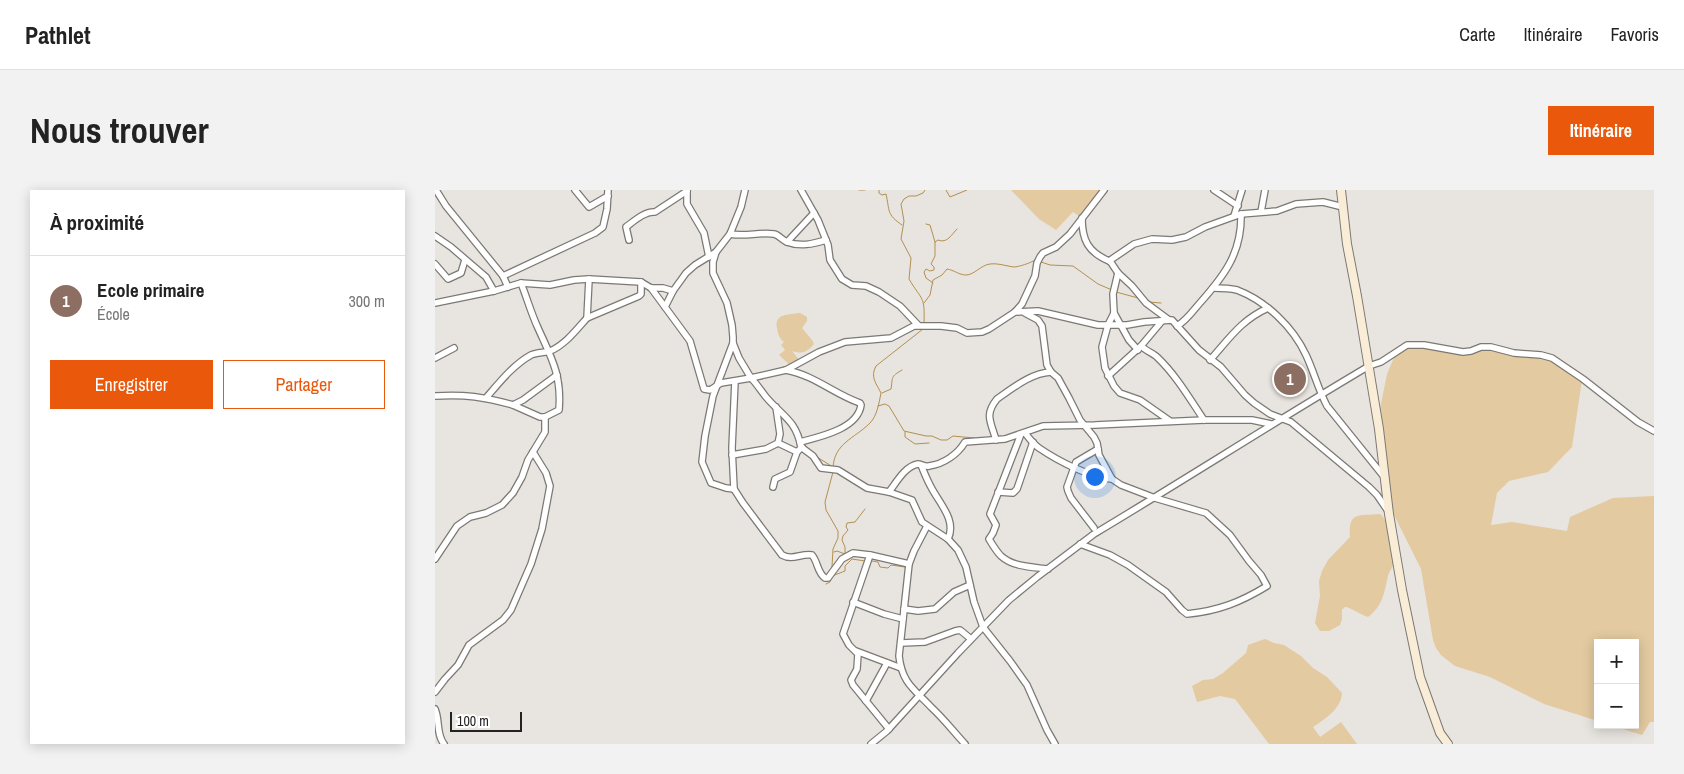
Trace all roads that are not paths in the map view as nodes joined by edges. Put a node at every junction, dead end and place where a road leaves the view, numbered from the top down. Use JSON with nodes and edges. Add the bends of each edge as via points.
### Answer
{"nodes":[{"id":1,"x":436,"y":190,"type":"edge"},
{"id":2,"x":575,"y":190,"type":"edge"},
{"id":3,"x":745,"y":190,"type":"edge"},
{"id":4,"x":801,"y":190,"type":"edge"},
{"id":5,"x":1104,"y":190,"type":"edge"},
{"id":6,"x":1215,"y":190,"type":"edge"},
{"id":7,"x":1242,"y":190,"type":"edge"},
{"id":8,"x":1265,"y":190,"type":"edge"},
{"id":9,"x":1341,"y":190,"type":"edge"},
{"id":10,"x":687,"y":191,"type":"edge"},
{"id":11,"x":608,"y":193,"type":"edge"},
{"id":12,"x":1238,"y":206,"type":"junction"},
{"id":13,"x":1343,"y":207,"type":"junction"},
{"id":14,"x":1261,"y":212,"type":"junction"},
{"id":15,"x":814,"y":213,"type":"junction"},
{"id":16,"x":1241,"y":214,"type":"junction"},
{"id":17,"x":1234,"y":216,"type":"junction"},
{"id":18,"x":1082,"y":218,"type":"junction"},
{"id":19,"x":730,"y":234,"type":"junction"},
{"id":20,"x":435,"y":236,"type":"edge"},
{"id":21,"x":629,"y":240,"type":"dead end"},
{"id":22,"x":826,"y":240,"type":"junction"},
{"id":23,"x":787,"y":242,"type":"junction"},
{"id":24,"x":716,"y":252,"type":"junction"},
{"id":25,"x":709,"y":257,"type":"junction"},
{"id":26,"x":465,"y":260,"type":"junction"},
{"id":27,"x":1111,"y":261,"type":"junction"},
{"id":28,"x":435,"y":264,"type":"edge"},
{"id":29,"x":1118,"y":273,"type":"junction"},
{"id":30,"x":503,"y":276,"type":"junction"},
{"id":31,"x":589,"y":279,"type":"junction"},
{"id":32,"x":641,"y":282,"type":"junction"},
{"id":33,"x":521,"y":283,"type":"junction"},
{"id":34,"x":508,"y":287,"type":"junction"},
{"id":35,"x":651,"y":288,"type":"junction"},
{"id":36,"x":1213,"y":288,"type":"junction"},
{"id":37,"x":494,"y":291,"type":"junction"},
{"id":38,"x":673,"y":291,"type":"junction"},
{"id":39,"x":435,"y":302,"type":"edge"},
{"id":40,"x":665,"y":307,"type":"junction"},
{"id":41,"x":1268,"y":308,"type":"junction"},
{"id":42,"x":1015,"y":312,"type":"junction"},
{"id":43,"x":1025,"y":312,"type":"junction"},
{"id":44,"x":1114,"y":313,"type":"junction"},
{"id":45,"x":587,"y":318,"type":"junction"},
{"id":46,"x":1165,"y":320,"type":"junction"},
{"id":47,"x":1108,"y":325,"type":"junction"},
{"id":48,"x":1121,"y":325,"type":"junction"},
{"id":49,"x":918,"y":326,"type":"junction"},
{"id":50,"x":1177,"y":326,"type":"junction"},
{"id":51,"x":733,"y":343,"type":"junction"},
{"id":52,"x":454,"y":348,"type":"dead end"},
{"id":53,"x":1140,"y":348,"type":"junction"},
{"id":54,"x":550,"y":351,"type":"junction"},
{"id":55,"x":435,"y":358,"type":"edge"},
{"id":56,"x":1210,"y":360,"type":"junction"},
{"id":57,"x":1369,"y":366,"type":"junction"},
{"id":58,"x":786,"y":370,"type":"junction"},
{"id":59,"x":1051,"y":372,"type":"junction"},
{"id":60,"x":557,"y":375,"type":"junction"},
{"id":61,"x":1108,"y":376,"type":"junction"},
{"id":62,"x":751,"y":378,"type":"junction"},
{"id":63,"x":735,"y":381,"type":"junction"},
{"id":64,"x":717,"y":385,"type":"junction"},
{"id":65,"x":1321,"y":395,"type":"junction"},
{"id":66,"x":435,"y":396,"type":"edge"},
{"id":67,"x":486,"y":398,"type":"junction"},
{"id":68,"x":513,"y":405,"type":"junction"},
{"id":69,"x":776,"y":407,"type":"junction"},
{"id":70,"x":545,"y":417,"type":"junction"},
{"id":71,"x":1281,"y":418,"type":"junction"},
{"id":72,"x":1205,"y":420,"type":"junction"},
{"id":73,"x":1170,"y":421,"type":"junction"},
{"id":74,"x":1271,"y":424,"type":"junction"},
{"id":75,"x":1084,"y":425,"type":"junction"},
{"id":76,"x":1654,"y":431,"type":"edge"},
{"id":77,"x":1023,"y":433,"type":"junction"},
{"id":78,"x":996,"y":440,"type":"junction"},
{"id":79,"x":1033,"y":442,"type":"junction"},
{"id":80,"x":778,"y":443,"type":"junction"},
{"id":81,"x":801,"y":444,"type":"junction"},
{"id":82,"x":1098,"y":450,"type":"junction"},
{"id":83,"x":533,"y":452,"type":"junction"},
{"id":84,"x":797,"y":452,"type":"junction"},
{"id":85,"x":732,"y":455,"type":"junction"},
{"id":86,"x":921,"y":464,"type":"junction"},
{"id":87,"x":1074,"y":467,"type":"junction"},
{"id":88,"x":1112,"y":478,"type":"junction"},
{"id":89,"x":1385,"y":478,"type":"junction"},
{"id":90,"x":773,"y":487,"type":"dead end"},
{"id":91,"x":734,"y":488,"type":"junction"},
{"id":92,"x":889,"y":492,"type":"junction"},
{"id":93,"x":998,"y":492,"type":"junction"},
{"id":94,"x":1155,"y":498,"type":"junction"},
{"id":95,"x":1389,"y":514,"type":"junction"},
{"id":96,"x":927,"y":526,"type":"junction"},
{"id":97,"x":1094,"y":528,"type":"dead end"},
{"id":98,"x":948,"y":539,"type":"junction"},
{"id":99,"x":1081,"y":544,"type":"junction"},
{"id":100,"x":870,"y":555,"type":"junction"},
{"id":101,"x":435,"y":559,"type":"edge"},
{"id":102,"x":909,"y":564,"type":"junction"},
{"id":103,"x":1048,"y":569,"type":"junction"},
{"id":104,"x":970,"y":585,"type":"junction"},
{"id":105,"x":853,"y":602,"type":"junction"},
{"id":106,"x":904,"y":609,"type":"junction"},
{"id":107,"x":903,"y":619,"type":"junction"},
{"id":108,"x":983,"y":627,"type":"junction"},
{"id":109,"x":971,"y":639,"type":"junction"},
{"id":110,"x":901,"y":643,"type":"junction"},
{"id":111,"x":854,"y":650,"type":"junction"},
{"id":112,"x":887,"y":663,"type":"junction"},
{"id":113,"x":901,"y":668,"type":"junction"},
{"id":114,"x":435,"y":692,"type":"edge"},
{"id":115,"x":919,"y":696,"type":"junction"},
{"id":116,"x":867,"y":701,"type":"junction"},
{"id":117,"x":435,"y":709,"type":"edge"},
{"id":118,"x":889,"y":729,"type":"junction"},
{"id":119,"x":1440,"y":733,"type":"junction"},
{"id":120,"x":444,"y":744,"type":"edge"},
{"id":121,"x":871,"y":744,"type":"edge"},
{"id":122,"x":965,"y":744,"type":"edge"},
{"id":123,"x":1055,"y":744,"type":"edge"},
{"id":124,"x":1442,"y":744,"type":"edge"},
{"id":125,"x":1448,"y":744,"type":"edge"}],
"edges":[{"from":1,"to":30,"type":"street"},
{"from":2,"to":11,"type":"street","via":[[589,207]]},
{"from":3,"to":19,"type":"street"},
{"from":4,"to":15,"type":"street"},
{"from":5,"to":18,"type":"street"},
{"from":6,"to":12,"type":"street"},
{"from":7,"to":12,"type":"street"},
{"from":8,"to":14,"type":"street"},
{"from":9,"to":13,"type":"street"},
{"from":10,"to":21,"type":"street","via":[[626,227]]},
{"from":10,"to":25,"type":"street","via":[[687,204],[704,233]]},
{"from":11,"to":30,"type":"street","via":[[603,227]]},
{"from":12,"to":17,"type":"street"},
{"from":13,"to":14,"type":"street","via":[[1317,202]]},
{"from":13,"to":57,"type":"street"},
{"from":14,"to":16,"type":"street"},
{"from":15,"to":22,"type":"street"},
{"from":15,"to":23,"type":"street"},
{"from":16,"to":17,"type":"street"},
{"from":16,"to":36,"type":"street","via":[[1239,240],[1226,271]]},
{"from":17,"to":27,"type":"street","via":[[1186,237],[1152,239],[1134,244]]},
{"from":18,"to":27,"type":"street","via":[[1086,242],[1094,252]]},
{"from":18,"to":42,"type":"street","via":[[1070,234],[1040,257],[1025,299]]},
{"from":19,"to":23,"type":"street","via":[[774,234]]},
{"from":19,"to":24,"type":"street"},
{"from":20,"to":26,"type":"street"},
{"from":22,"to":23,"type":"street","via":[[807,245]]},
{"from":22,"to":49,"type":"street","via":[[830,260],[842,279],[879,292],[900,306]]},
{"from":24,"to":25,"type":"street"},
{"from":24,"to":51,"type":"street","via":[[713,273],[727,303]]},
{"from":25,"to":38,"type":"street","via":[[695,265]]},
{"from":26,"to":28,"type":"street","via":[[461,273],[450,279]]},
{"from":26,"to":37,"type":"street","via":[[486,277]]},
{"from":27,"to":29,"type":"street"},
{"from":29,"to":44,"type":"street","via":[[1113,294]]},
{"from":29,"to":46,"type":"street"},
{"from":30,"to":34,"type":"street"},
{"from":31,"to":32,"type":"street"},
{"from":31,"to":33,"type":"street","via":[[550,285]]},
{"from":31,"to":45,"type":"street"},
{"from":32,"to":35,"type":"street"},
{"from":32,"to":45,"type":"street","via":[[639,296]]},
{"from":33,"to":34,"type":"street"},
{"from":33,"to":54,"type":"street","via":[[537,327]]},
{"from":34,"to":37,"type":"street"},
{"from":35,"to":38,"type":"street"},
{"from":35,"to":40,"type":"street"},
{"from":36,"to":41,"type":"street","via":[[1235,290]]},
{"from":36,"to":50,"type":"street"},
{"from":37,"to":39,"type":"street"},
{"from":38,"to":40,"type":"street"},
{"from":40,"to":64,"type":"street","via":[[690,341],[704,389],[712,390]]},
{"from":41,"to":56,"type":"street","via":[[1255,314],[1231,334]]},
{"from":41,"to":65,"type":"street","via":[[1275,312],[1302,346]]},
{"from":42,"to":43,"type":"street"},
{"from":42,"to":49,"type":"street","via":[[982,332]]},
{"from":43,"to":47,"type":"street","via":[[1038,311]]},
{"from":43,"to":59,"type":"street","via":[[1042,326],[1047,365]]},
{"from":44,"to":47,"type":"street"},
{"from":44,"to":48,"type":"street"},
{"from":45,"to":54,"type":"street","via":[[571,336]]},
{"from":46,"to":48,"type":"street"},
{"from":46,"to":50,"type":"street"},
{"from":46,"to":53,"type":"street"},
{"from":47,"to":48,"type":"street"},
{"from":47,"to":61,"type":"street","via":[[1102,347]]},
{"from":48,"to":53,"type":"street","via":[[1129,340]]},
{"from":49,"to":58,"type":"street","via":[[891,338],[845,342]]},
{"from":50,"to":56,"type":"street"},
{"from":51,"to":62,"type":"street"},
{"from":51,"to":64,"type":"street"},
{"from":52,"to":55,"type":"street"},
{"from":53,"to":61,"type":"street"},
{"from":53,"to":72,"type":"street","via":[[1155,355],[1165,366]]},
{"from":54,"to":60,"type":"street"},
{"from":54,"to":67,"type":"street","via":[[531,356],[503,378]]},
{"from":56,"to":71,"type":"street","via":[[1263,410]]},
{"from":57,"to":65,"type":"street"},
{"from":57,"to":76,"type":"street","via":[[1407,345],[1463,352],[1491,347],[1541,355],[1552,358]]},
{"from":57,"to":89,"type":"street"},
{"from":58,"to":62,"type":"street"},
{"from":58,"to":81,"type":"street","via":[[811,378],[861,405],[858,414],[847,425]]},
{"from":59,"to":75,"type":"street","via":[[1058,378]]},
{"from":59,"to":78,"type":"street","via":[[1032,376],[997,399],[989,410]]},
{"from":60,"to":68,"type":"street"},
{"from":60,"to":70,"type":"street","via":[[559,410]]},
{"from":61,"to":73,"type":"street","via":[[1120,393],[1140,400]]},
{"from":62,"to":63,"type":"street"},
{"from":62,"to":69,"type":"street"},
{"from":63,"to":64,"type":"street"},
{"from":63,"to":85,"type":"street"},
{"from":64,"to":91,"type":"street","via":[[709,411],[702,462],[711,483]]},
{"from":65,"to":71,"type":"street"},
{"from":65,"to":89,"type":"street","via":[[1330,411]]},
{"from":66,"to":67,"type":"street","via":[[458,394]]},
{"from":67,"to":68,"type":"street"},
{"from":68,"to":70,"type":"street","via":[[535,416]]},
{"from":69,"to":80,"type":"street"},
{"from":69,"to":81,"type":"street","via":[[792,423]]},
{"from":70,"to":83,"type":"street","via":[[545,432]]},
{"from":71,"to":74,"type":"street"},
{"from":71,"to":95,"type":"street","via":[[1291,422],[1369,487]]},
{"from":72,"to":73,"type":"street"},
{"from":72,"to":74,"type":"street","via":[[1253,420]]},
{"from":73,"to":75,"type":"street"},
{"from":74,"to":94,"type":"street"},
{"from":75,"to":77,"type":"street","via":[[1043,426]]},
{"from":75,"to":82,"type":"street","via":[[1094,437]]},
{"from":77,"to":78,"type":"street"},
{"from":77,"to":79,"type":"street"},
{"from":77,"to":93,"type":"street"},
{"from":78,"to":86,"type":"street","via":[[965,442],[961,450],[946,460],[930,466]]},
{"from":79,"to":87,"type":"street"},
{"from":79,"to":93,"type":"street","via":[[1017,489],[1009,494]]},
{"from":80,"to":84,"type":"street"},
{"from":80,"to":85,"type":"street","via":[[766,449]]},
{"from":81,"to":84,"type":"street"},
{"from":81,"to":92,"type":"street","via":[[821,468],[838,470],[867,488]]},
{"from":82,"to":87,"type":"street","via":[[1076,462]]},
{"from":82,"to":88,"type":"street"},
{"from":83,"to":101,"type":"street","via":[[513,493],[502,505],[470,517],[457,526]]},
{"from":83,"to":114,"type":"street","via":[[550,486],[533,560],[511,610],[503,620],[469,645],[458,666]]},
{"from":84,"to":90,"type":"street","via":[[790,472],[775,479]]},
{"from":85,"to":91,"type":"street"},
{"from":86,"to":92,"type":"street","via":[[904,473]]},
{"from":86,"to":98,"type":"street","via":[[948,518],[951,531]]},
{"from":87,"to":88,"type":"street","via":[[1101,478]]},
{"from":87,"to":97,"type":"street","via":[[1067,487]]},
{"from":88,"to":94,"type":"street","via":[[1121,485]]},
{"from":89,"to":95,"type":"street"},
{"from":91,"to":100,"type":"street","via":[[782,555],[795,558],[802,554],[812,555],[825,578],[853,553]]},
{"from":92,"to":96,"type":"street","via":[[912,500],[919,519]]},
{"from":93,"to":103,"type":"street","via":[[990,514],[996,525],[990,541],[1001,556],[1015,564]]},
{"from":94,"to":99,"type":"street"},
{"from":94,"to":99,"type":"street","via":[[1207,513],[1230,535],[1267,586],[1232,605],[1187,614],[1166,592],[1128,565]]},
{"from":95,"to":119,"type":"street","via":[[1415,658]]},
{"from":96,"to":98,"type":"street"},
{"from":96,"to":102,"type":"street"},
{"from":98,"to":104,"type":"street","via":[[958,550]]},
{"from":99,"to":103,"type":"street"},
{"from":100,"to":102,"type":"street"},
{"from":100,"to":105,"type":"street"},
{"from":102,"to":106,"type":"street"},
{"from":103,"to":108,"type":"street","via":[[1009,600]]},
{"from":104,"to":106,"type":"street","via":[[954,592],[935,609]]},
{"from":104,"to":108,"type":"street"},
{"from":105,"to":107,"type":"street"},
{"from":105,"to":111,"type":"street","via":[[843,634]]},
{"from":106,"to":107,"type":"street"},
{"from":107,"to":110,"type":"street"},
{"from":108,"to":109,"type":"street"},
{"from":108,"to":123,"type":"street","via":[[1027,685]]},
{"from":109,"to":110,"type":"street","via":[[955,630],[925,642]]},
{"from":109,"to":115,"type":"street"},
{"from":110,"to":113,"type":"street"},
{"from":111,"to":112,"type":"street"},
{"from":111,"to":116,"type":"street","via":[[858,654],[858,662],[851,680]]},
{"from":112,"to":113,"type":"street"},
{"from":112,"to":116,"type":"street"},
{"from":113,"to":115,"type":"street","via":[[907,683]]},
{"from":115,"to":118,"type":"street"},
{"from":115,"to":122,"type":"street"},
{"from":116,"to":118,"type":"street"},
{"from":117,"to":120,"type":"street"},
{"from":118,"to":121,"type":"street"},
{"from":119,"to":124,"type":"street"},
{"from":119,"to":125,"type":"street"}]}
